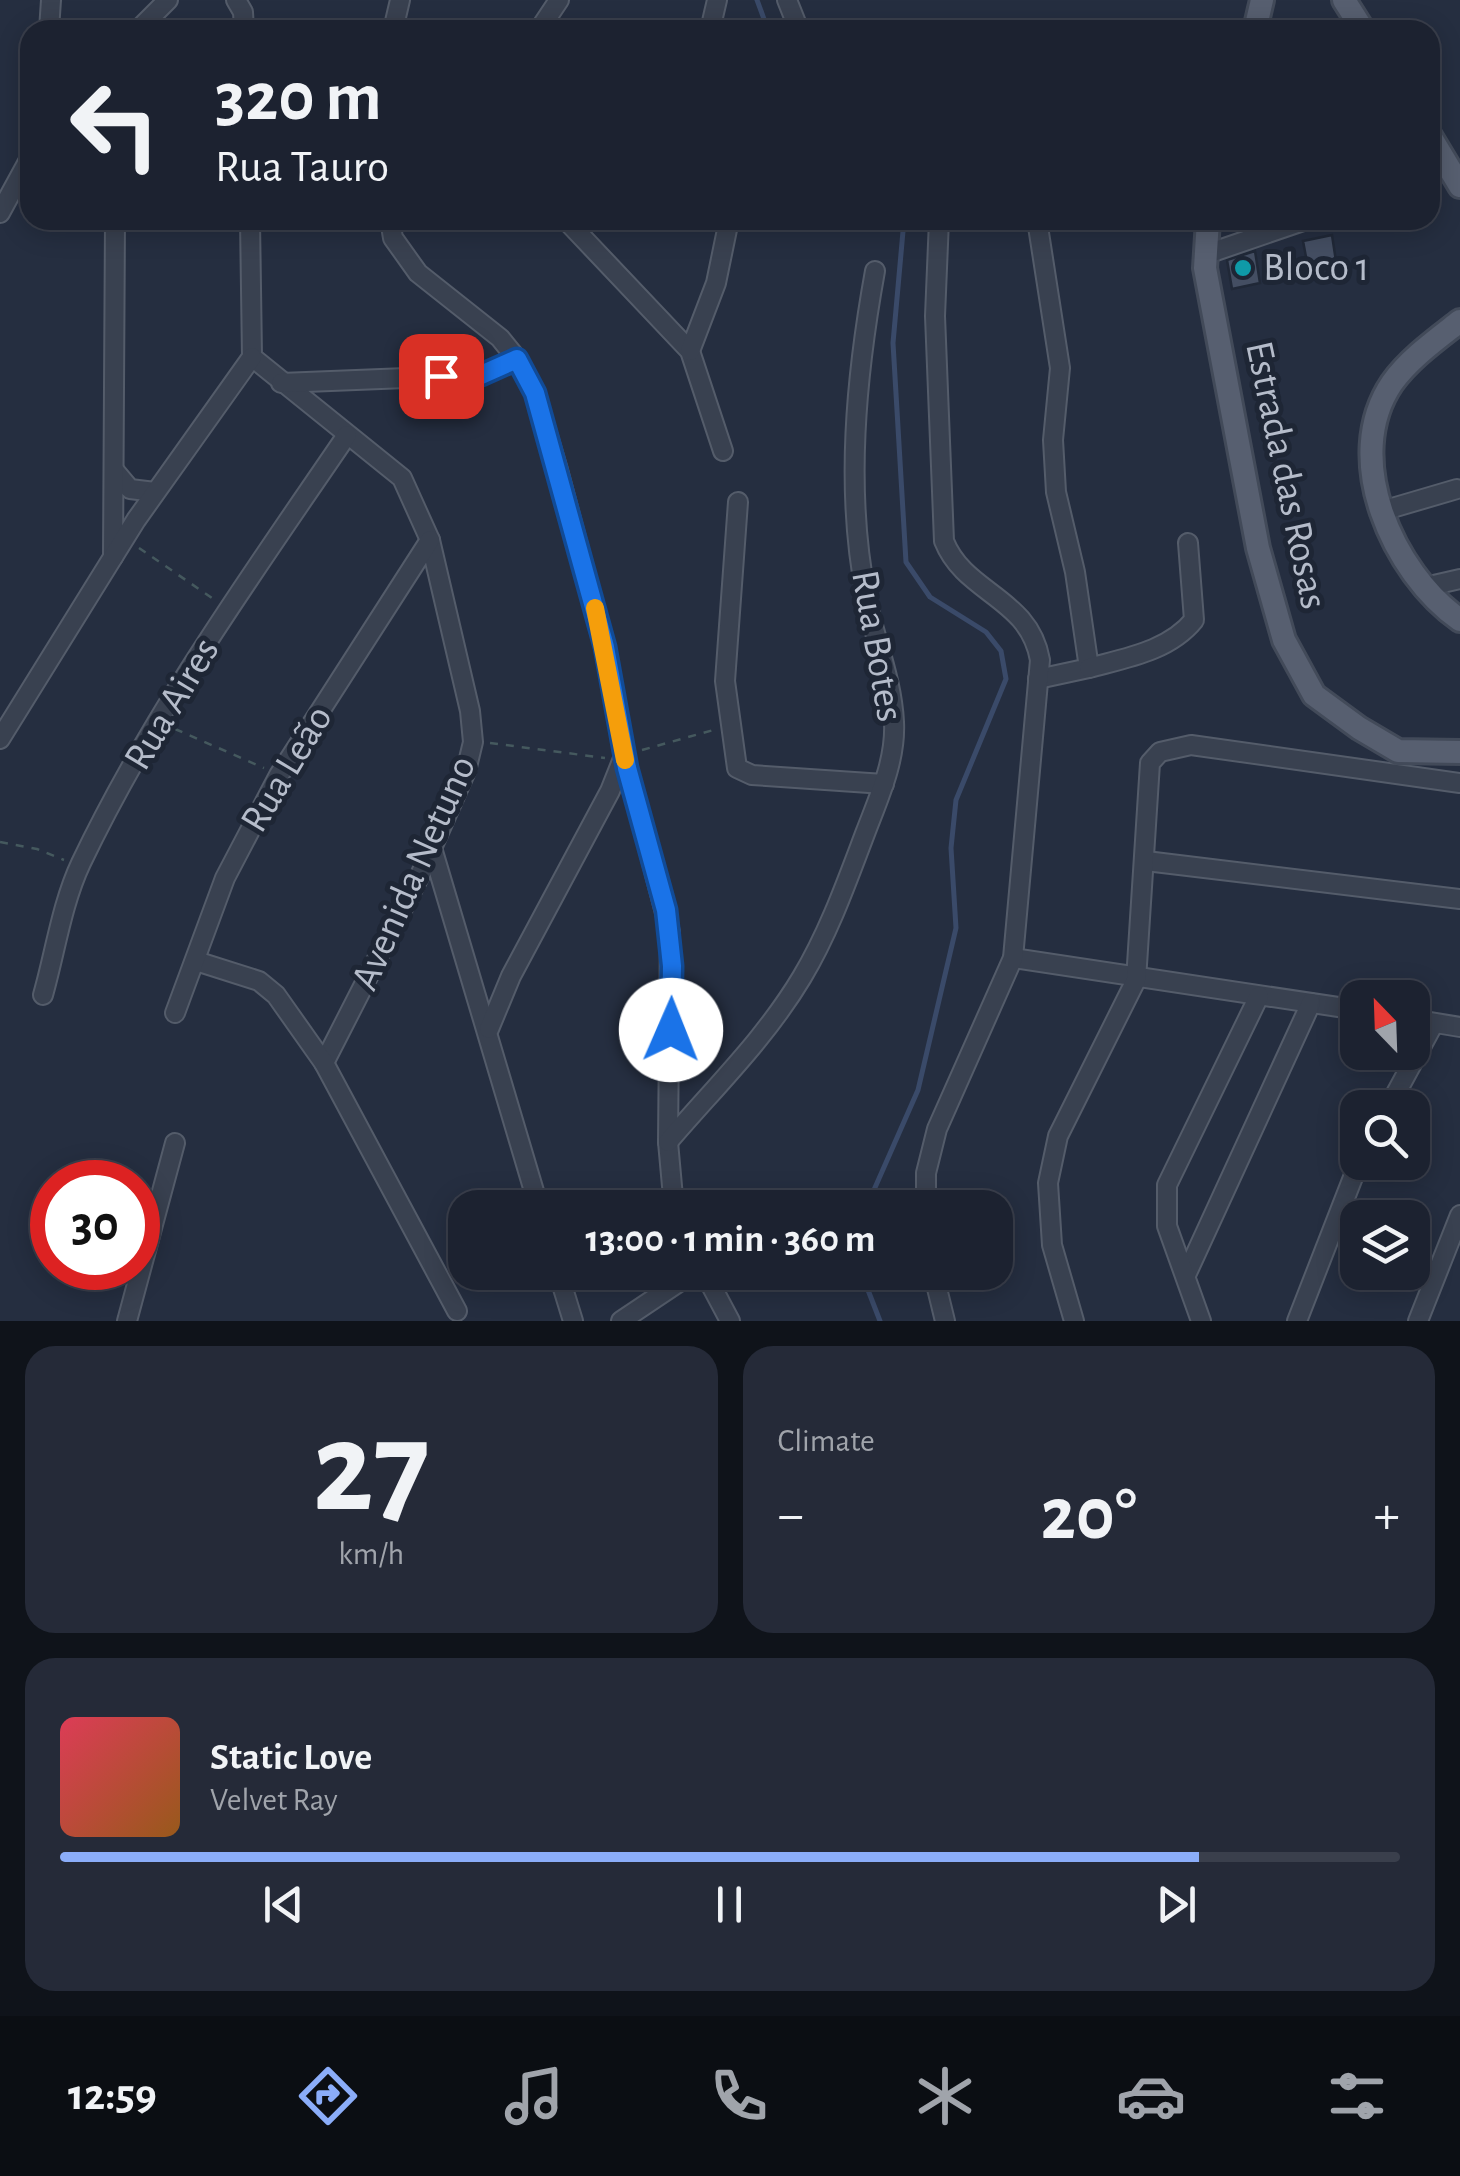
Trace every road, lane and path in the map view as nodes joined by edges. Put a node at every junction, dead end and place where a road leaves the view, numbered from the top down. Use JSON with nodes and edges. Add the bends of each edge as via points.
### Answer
{"nodes":[{"id":1,"x":168,"y":0,"type":"edge"},
{"id":2,"x":148,"y":20,"type":"edge"},
{"id":3,"x":1440,"y":153,"type":"edge"},
{"id":4,"x":20,"y":176,"type":"edge"},
{"id":5,"x":1460,"y":186,"type":"edge"},
{"id":6,"x":0,"y":212,"type":"edge"},
{"id":7,"x":116,"y":230,"type":"edge"},
{"id":8,"x":250,"y":230,"type":"edge"},
{"id":9,"x":392,"y":230,"type":"edge"},
{"id":10,"x":577,"y":230,"type":"edge"},
{"id":11,"x":728,"y":230,"type":"edge"},
{"id":12,"x":939,"y":230,"type":"edge"},
{"id":13,"x":1039,"y":230,"type":"edge"},
{"id":14,"x":1207,"y":230,"type":"edge"},
{"id":15,"x":1277,"y":230,"type":"edge"},
{"id":16,"x":1204,"y":255,"type":"junction"},
{"id":17,"x":875,"y":271,"type":"dead end"},
{"id":18,"x":1455,"y":328,"type":"edge"},
{"id":19,"x":690,"y":352,"type":"junction"},
{"id":20,"x":252,"y":357,"type":"junction"},
{"id":21,"x":517,"y":359,"type":"junction"},
{"id":22,"x":281,"y":383,"type":"junction"},
{"id":23,"x":347,"y":435,"type":"junction"},
{"id":24,"x":722,"y":451,"type":"dead end"},
{"id":25,"x":114,"y":470,"type":"junction"},
{"id":26,"x":1457,"y":489,"type":"dead end"},
{"id":27,"x":155,"y":492,"type":"junction"},
{"id":28,"x":738,"y":502,"type":"dead end"},
{"id":29,"x":1382,"y":511,"type":"junction"},
{"id":30,"x":125,"y":539,"type":"junction"},
{"id":31,"x":430,"y":540,"type":"junction"},
{"id":32,"x":1188,"y":543,"type":"dead end"},
{"id":33,"x":113,"y":558,"type":"junction"},
{"id":34,"x":1460,"y":578,"type":"edge"},
{"id":35,"x":1425,"y":587,"type":"junction"},
{"id":36,"x":228,"y":610,"type":"junction"},
{"id":37,"x":1460,"y":620,"type":"edge"},
{"id":38,"x":1089,"y":668,"type":"junction"},
{"id":39,"x":1038,"y":679,"type":"junction"},
{"id":40,"x":159,"y":722,"type":"junction"},
{"id":41,"x":730,"y":726,"type":"junction"},
{"id":42,"x":4,"y":727,"type":"edge"},
{"id":43,"x":473,"y":742,"type":"junction"},
{"id":44,"x":1460,"y":752,"type":"edge"},
{"id":45,"x":624,"y":756,"type":"junction"},
{"id":46,"x":279,"y":775,"type":"junction"},
{"id":47,"x":1460,"y":783,"type":"edge"},
{"id":48,"x":884,"y":784,"type":"junction"},
{"id":49,"x":634,"y":796,"type":"junction"},
{"id":50,"x":605,"y":801,"type":"junction"},
{"id":51,"x":0,"y":842,"type":"edge"},
{"id":52,"x":432,"y":848,"type":"junction"},
{"id":53,"x":1146,"y":861,"type":"junction"},
{"id":54,"x":79,"y":867,"type":"junction"},
{"id":55,"x":420,"y":873,"type":"junction"},
{"id":56,"x":446,"y":895,"type":"junction"},
{"id":57,"x":1460,"y":899,"type":"edge"},
{"id":58,"x":1012,"y":958,"type":"junction"},
{"id":59,"x":196,"y":961,"type":"junction"},
{"id":60,"x":511,"y":976,"type":"junction"},
{"id":61,"x":1136,"y":980,"type":"junction"},
{"id":62,"x":476,"y":989,"type":"junction"},
{"id":63,"x":43,"y":995,"type":"dead end"},
{"id":64,"x":1260,"y":996,"type":"junction"},
{"id":65,"x":1311,"y":1003,"type":"junction"},
{"id":66,"x":1340,"y":1007,"type":"edge"},
{"id":67,"x":175,"y":1013,"type":"dead end"},
{"id":68,"x":1430,"y":1022,"type":"edge"},
{"id":69,"x":1434,"y":1023,"type":"junction"},
{"id":70,"x":1460,"y":1026,"type":"edge"},
{"id":71,"x":490,"y":1030,"type":"junction"},
{"id":72,"x":324,"y":1062,"type":"junction"},
{"id":73,"x":1398,"y":1090,"type":"edge"},
{"id":74,"x":670,"y":1092,"type":"junction"},
{"id":75,"x":712,"y":1092,"type":"junction"},
{"id":76,"x":668,"y":1142,"type":"junction"},
{"id":77,"x":175,"y":1143,"type":"dead end"},
{"id":78,"x":1352,"y":1180,"type":"edge"},
{"id":79,"x":535,"y":1190,"type":"edge"},
{"id":80,"x":672,"y":1190,"type":"edge"},
{"id":81,"x":926,"y":1190,"type":"edge"},
{"id":82,"x":1460,"y":1216,"type":"edge"},
{"id":83,"x":1186,"y":1275,"type":"junction"},
{"id":84,"x":564,"y":1290,"type":"edge"},
{"id":85,"x":667,"y":1290,"type":"edge"},
{"id":86,"x":714,"y":1290,"type":"edge"},
{"id":87,"x":937,"y":1290,"type":"edge"},
{"id":88,"x":457,"y":1311,"type":"dead end"},
{"id":89,"x":127,"y":1321,"type":"edge"},
{"id":90,"x":573,"y":1321,"type":"edge"},
{"id":91,"x":621,"y":1321,"type":"edge"},
{"id":92,"x":730,"y":1321,"type":"edge"},
{"id":93,"x":945,"y":1321,"type":"edge"},
{"id":94,"x":1074,"y":1321,"type":"edge"},
{"id":95,"x":1201,"y":1321,"type":"edge"},
{"id":96,"x":1297,"y":1321,"type":"edge"},
{"id":97,"x":1418,"y":1321,"type":"edge"}],
"edges":[{"from":1,"to":2,"type":"street"},
{"from":3,"to":5,"type":"main road"},
{"from":4,"to":6,"type":"street"},
{"from":7,"to":25,"type":"street"},
{"from":8,"to":20,"type":"street"},
{"from":9,"to":21,"type":"street","via":[[418,273]]},
{"from":10,"to":19,"type":"street"},
{"from":11,"to":19,"type":"street"},
{"from":12,"to":39,"type":"street","via":[[935,316],[944,541],[962,567],[1030,626]]},
{"from":13,"to":38,"type":"street","via":[[1060,368],[1056,492]]},
{"from":14,"to":16,"type":"main road","name":"Estrada das Rosas"},
{"from":15,"to":16,"type":"street"},
{"from":16,"to":44,"type":"main road","name":"Estrada das Rosas","via":[[1258,548],[1273,610],[1298,668],[1330,709],[1398,751]]},
{"from":17,"to":48,"type":"street","name":"Rua Botes","via":[[858,364],[856,455],[866,599],[894,721]]},
{"from":18,"to":29,"type":"main road","via":[[1392,383],[1382,405],[1372,456]]},
{"from":19,"to":24,"type":"street"},
{"from":20,"to":22,"type":"street","name":"Avenida Netuno"},
{"from":20,"to":27,"type":"street"},
{"from":21,"to":22,"type":"street","via":[[481,375]]},
{"from":21,"to":45,"type":"street","via":[[535,393],[558,470],[605,647]]},
{"from":22,"to":23,"type":"street","name":"Avenida Netuno"},
{"from":23,"to":31,"type":"street","name":"Avenida Netuno","via":[[402,478]]},
{"from":23,"to":36,"type":"street","name":"Rua Aires"},
{"from":25,"to":27,"type":"street","via":[[130,489]]},
{"from":25,"to":33,"type":"street"},
{"from":26,"to":29,"type":"street"},
{"from":27,"to":30,"type":"street"},
{"from":28,"to":41,"type":"street","via":[[725,644]]},
{"from":29,"to":35,"type":"main road"},
{"from":30,"to":33,"type":"street"},
{"from":30,"to":36,"type":"path"},
{"from":31,"to":43,"type":"street","name":"Avenida Netuno"},
{"from":31,"to":46,"type":"street","name":"Rua Leão"},
{"from":32,"to":38,"type":"street","via":[[1194,620],[1182,635],[1144,653]]},
{"from":33,"to":42,"type":"street"},
{"from":34,"to":35,"type":"street"},
{"from":35,"to":37,"type":"main road"},
{"from":36,"to":40,"type":"street","name":"Rua Aires"},
{"from":38,"to":39,"type":"street"},
{"from":39,"to":58,"type":"street"},
{"from":40,"to":46,"type":"path"},
{"from":40,"to":54,"type":"street","name":"Rua Aires"},
{"from":41,"to":45,"type":"path"},
{"from":41,"to":48,"type":"street","via":[[742,774]]},
{"from":43,"to":45,"type":"path"},
{"from":43,"to":52,"type":"street","name":"Avenida Netuno"},
{"from":45,"to":49,"type":"street"},
{"from":45,"to":50,"type":"street"},
{"from":46,"to":59,"type":"street","name":"Rua Leão","via":[[225,878]]},
{"from":47,"to":53,"type":"street","via":[[1191,745],[1160,752],[1150,764]]},
{"from":48,"to":75,"type":"street","name":"Rua Botes","via":[[801,979],[746,1057]]},
{"from":49,"to":50,"type":"street"},
{"from":49,"to":74,"type":"street","via":[[670,932]]},
{"from":50,"to":60,"type":"street"},
{"from":51,"to":54,"type":"path","via":[[37,848]]},
{"from":52,"to":55,"type":"street","name":"Avenida Netuno"},
{"from":52,"to":56,"type":"street"},
{"from":53,"to":57,"type":"street"},
{"from":53,"to":61,"type":"street"},
{"from":54,"to":63,"type":"street","name":"Rua Aires"},
{"from":55,"to":56,"type":"street"},
{"from":55,"to":72,"type":"street","name":"Avenida Netuno"},
{"from":56,"to":62,"type":"street"},
{"from":58,"to":61,"type":"street"},
{"from":58,"to":81,"type":"street","via":[[937,1129]]},
{"from":59,"to":67,"type":"street","name":"Rua Leão"},
{"from":59,"to":72,"type":"street","via":[[260,981]]},
{"from":60,"to":62,"type":"street"},
{"from":60,"to":71,"type":"street"},
{"from":61,"to":64,"type":"street"},
{"from":61,"to":94,"type":"street","via":[[1058,1136],[1048,1183],[1052,1245]]},
{"from":62,"to":71,"type":"street"},
{"from":64,"to":65,"type":"street"},
{"from":64,"to":83,"type":"street","via":[[1167,1186],[1167,1226]]},
{"from":65,"to":66,"type":"street"},
{"from":65,"to":83,"type":"street"},
{"from":68,"to":69,"type":"street"},
{"from":69,"to":70,"type":"street"},
{"from":69,"to":73,"type":"street"},
{"from":71,"to":79,"type":"street"},
{"from":72,"to":88,"type":"street"},
{"from":74,"to":75,"type":"street","via":[[685,1098]]},
{"from":74,"to":76,"type":"street"},
{"from":75,"to":76,"type":"street","name":"Rua Botes"},
{"from":76,"to":80,"type":"street"},
{"from":77,"to":89,"type":"street"},
{"from":78,"to":96,"type":"street"},
{"from":82,"to":97,"type":"street"},
{"from":83,"to":95,"type":"street"},
{"from":84,"to":90,"type":"street"},
{"from":85,"to":91,"type":"street"},
{"from":86,"to":92,"type":"street"},
{"from":87,"to":93,"type":"street"}]}
